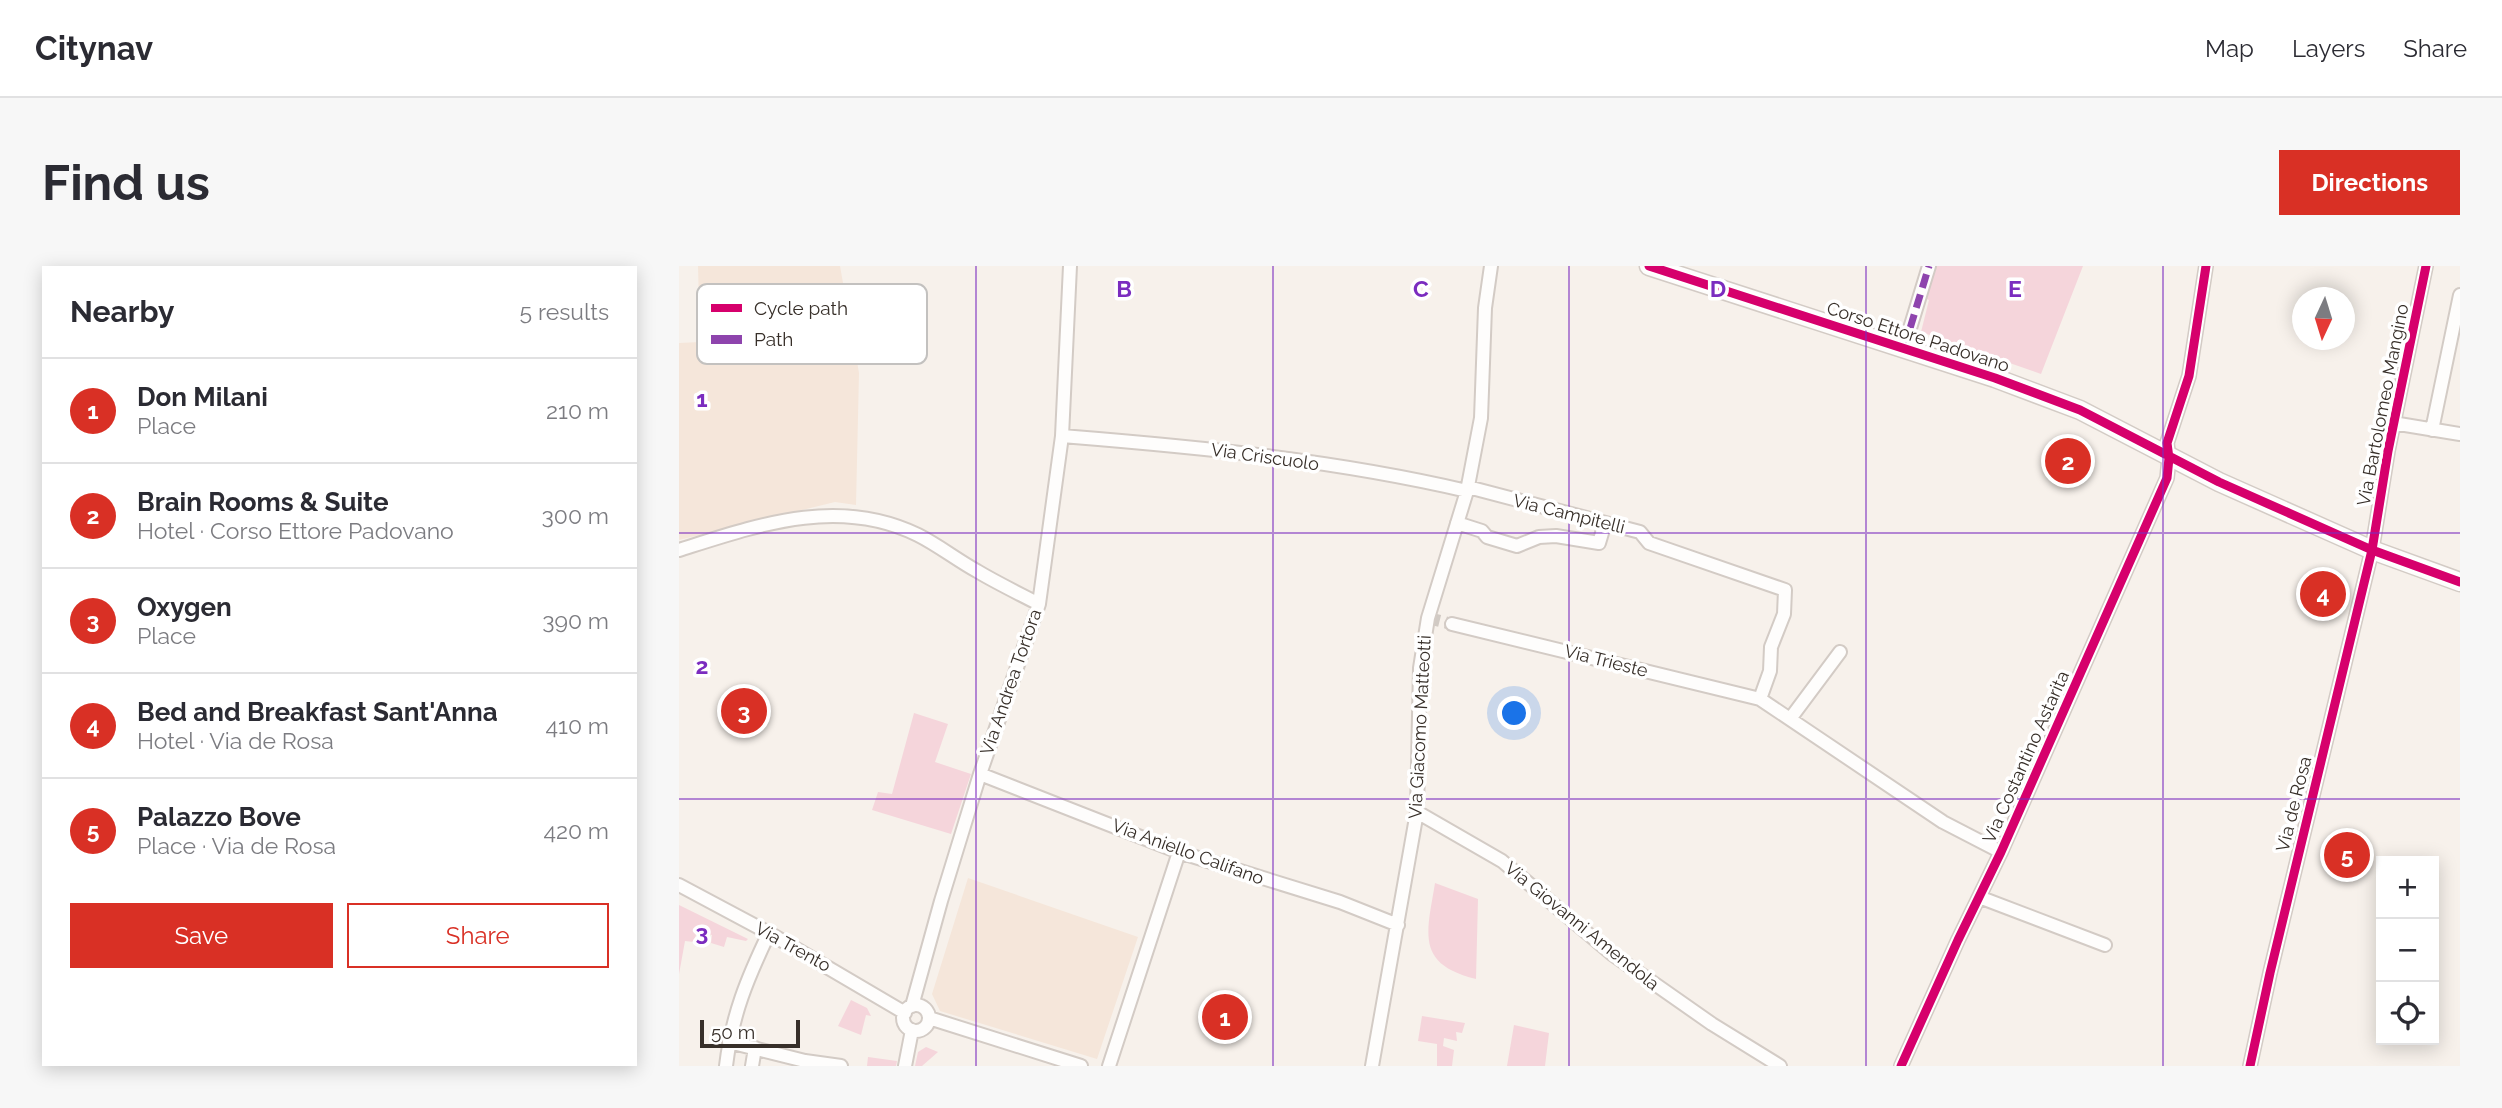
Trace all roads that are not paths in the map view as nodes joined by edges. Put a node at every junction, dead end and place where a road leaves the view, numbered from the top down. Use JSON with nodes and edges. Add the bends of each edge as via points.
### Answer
{"nodes":[{"id":1,"x":1070,"y":266,"type":"edge"},
{"id":2,"x":1491,"y":266,"type":"edge"},
{"id":3,"x":1649,"y":266,"type":"edge"},
{"id":4,"x":1929,"y":266,"type":"edge"},
{"id":5,"x":2206,"y":266,"type":"edge"},
{"id":6,"x":2426,"y":266,"type":"edge"},
{"id":7,"x":2460,"y":295,"type":"edge"},
{"id":8,"x":1905,"y":348,"type":"junction"},
{"id":9,"x":2393,"y":423,"type":"junction"},
{"id":10,"x":2432,"y":430,"type":"junction"},
{"id":11,"x":2460,"y":434,"type":"edge"},
{"id":12,"x":1062,"y":436,"type":"junction"},
{"id":13,"x":2169,"y":458,"type":"junction"},
{"id":14,"x":1467,"y":489,"type":"junction"},
{"id":15,"x":1457,"y":523,"type":"junction"},
{"id":16,"x":1605,"y":523,"type":"junction"},
{"id":17,"x":679,"y":550,"type":"edge"},
{"id":18,"x":2372,"y":550,"type":"junction"},
{"id":19,"x":2460,"y":582,"type":"edge"},
{"id":20,"x":1039,"y":604,"type":"junction"},
{"id":21,"x":1452,"y":624,"type":"tunnel mouth"},
{"id":22,"x":1840,"y":653,"type":"dead end"},
{"id":23,"x":1761,"y":699,"type":"junction"},
{"id":24,"x":1790,"y":719,"type":"junction"},
{"id":25,"x":980,"y":774,"type":"junction"},
{"id":26,"x":1417,"y":812,"type":"junction"},
{"id":27,"x":1179,"y":852,"type":"junction"},
{"id":28,"x":2001,"y":852,"type":"junction"},
{"id":29,"x":679,"y":885,"type":"edge"},
{"id":30,"x":1979,"y":897,"type":"junction"},
{"id":31,"x":1398,"y":925,"type":"junction"},
{"id":32,"x":769,"y":933,"type":"junction"},
{"id":33,"x":2105,"y":945,"type":"dead end"},
{"id":34,"x":909,"y":1010,"type":"junction"},
{"id":35,"x":929,"y":1018,"type":"junction"},
{"id":36,"x":912,"y":1030,"type":"junction"},
{"id":37,"x":729,"y":1042,"type":"junction"},
{"id":38,"x":755,"y":1048,"type":"junction"},
{"id":39,"x":805,"y":1064,"type":"edge"},
{"id":40,"x":726,"y":1066,"type":"edge"},
{"id":41,"x":752,"y":1066,"type":"edge"},
{"id":42,"x":841,"y":1066,"type":"edge"},
{"id":43,"x":905,"y":1066,"type":"edge"},
{"id":44,"x":1081,"y":1066,"type":"edge"},
{"id":45,"x":1109,"y":1066,"type":"edge"},
{"id":46,"x":1372,"y":1066,"type":"edge"},
{"id":47,"x":1780,"y":1066,"type":"edge"},
{"id":48,"x":1901,"y":1066,"type":"edge"},
{"id":49,"x":2249,"y":1066,"type":"edge"}],
"edges":[{"from":1,"to":12,"type":"street","name":"Via Andrea Tortora"},
{"from":2,"to":14,"type":"street","name":"Via Giacomo Matteotti","via":[[1485,308],[1483,402]]},
{"from":3,"to":8,"type":"street","name":"Corso Ettore Padovano"},
{"from":4,"to":8,"type":"street"},
{"from":5,"to":13,"type":"street","name":"Via Costantino Astarita","via":[[2189,376],[2167,443]]},
{"from":6,"to":9,"type":"street","name":"Via Bartolomeo Mangino"},
{"from":7,"to":10,"type":"street"},
{"from":8,"to":13,"type":"street","name":"Corso Ettore Padovano","via":[[2080,410]]},
{"from":9,"to":10,"type":"street"},
{"from":9,"to":18,"type":"street","name":"Via Bartolomeo Mangino"},
{"from":10,"to":11,"type":"street"},
{"from":12,"to":14,"type":"street","name":"Via Criscuolo","via":[[1233,452]]},
{"from":12,"to":20,"type":"street","name":"Via Andrea Tortora"},
{"from":13,"to":18,"type":"street","name":"Corso Ettore Padovano"},
{"from":13,"to":28,"type":"street","name":"Via Costantino Astarita","via":[[2167,478]]},
{"from":14,"to":15,"type":"street","name":"Via Giacomo Matteotti"},
{"from":14,"to":16,"type":"street","name":"Via Campitelli"},
{"from":15,"to":16,"type":"street","via":[[1517,546],[1556,536],[1599,543]]},
{"from":15,"to":26,"type":"street","name":"Via Giacomo Matteotti","via":[[1428,618],[1420,668]]},
{"from":16,"to":23,"type":"street","name":"Via Campitelli","via":[[1640,532],[1649,542],[1785,590]]},
{"from":17,"to":20,"type":"street","via":[[781,522],[826,515],[866,517],[918,534]]},
{"from":18,"to":19,"type":"street","name":"Corso Ettore Padovano"},
{"from":18,"to":49,"type":"street","name":"Via de Rosa"},
{"from":20,"to":25,"type":"street","name":"Via Andrea Tortora"},
{"from":21,"to":23,"type":"street","name":"Via Trieste"},
{"from":22,"to":24,"type":"street"},
{"from":23,"to":24,"type":"street","name":"Via Trieste"},
{"from":24,"to":28,"type":"street","name":"Via Trieste","via":[[1943,822]]},
{"from":25,"to":27,"type":"street","name":"Via Aniello Califano"},
{"from":25,"to":34,"type":"street","name":"Via Andrea Tortora"},
{"from":26,"to":31,"type":"street","name":"Via Giacomo Matteotti"},
{"from":26,"to":47,"type":"street","name":"Via Giovanni Amendola","via":[[1502,861],[1612,954]]},
{"from":27,"to":31,"type":"street","name":"Via Aniello Califano"},
{"from":27,"to":45,"type":"street"},
{"from":28,"to":30,"type":"street","name":"Via Costantino Astarita"},
{"from":29,"to":32,"type":"street","name":"Via Trento"},
{"from":30,"to":33,"type":"street"},
{"from":30,"to":48,"type":"street","name":"Via Costantino Astarita"},
{"from":31,"to":46,"type":"street","name":"Via Giacomo Matteotti"},
{"from":32,"to":34,"type":"street","name":"Via Trento"},
{"from":32,"to":37,"type":"street","via":[[735,1014]]},
{"from":34,"to":35,"type":"street","via":[[924,1008]]},
{"from":34,"to":36,"type":"street","via":[[904,1021]]},
{"from":35,"to":36,"type":"street","via":[[924,1029]]},
{"from":35,"to":44,"type":"street"},
{"from":36,"to":43,"type":"street"},
{"from":37,"to":38,"type":"street"},
{"from":37,"to":40,"type":"street"},
{"from":38,"to":39,"type":"street"},
{"from":38,"to":41,"type":"street"},
{"from":39,"to":42,"type":"street"}]}
